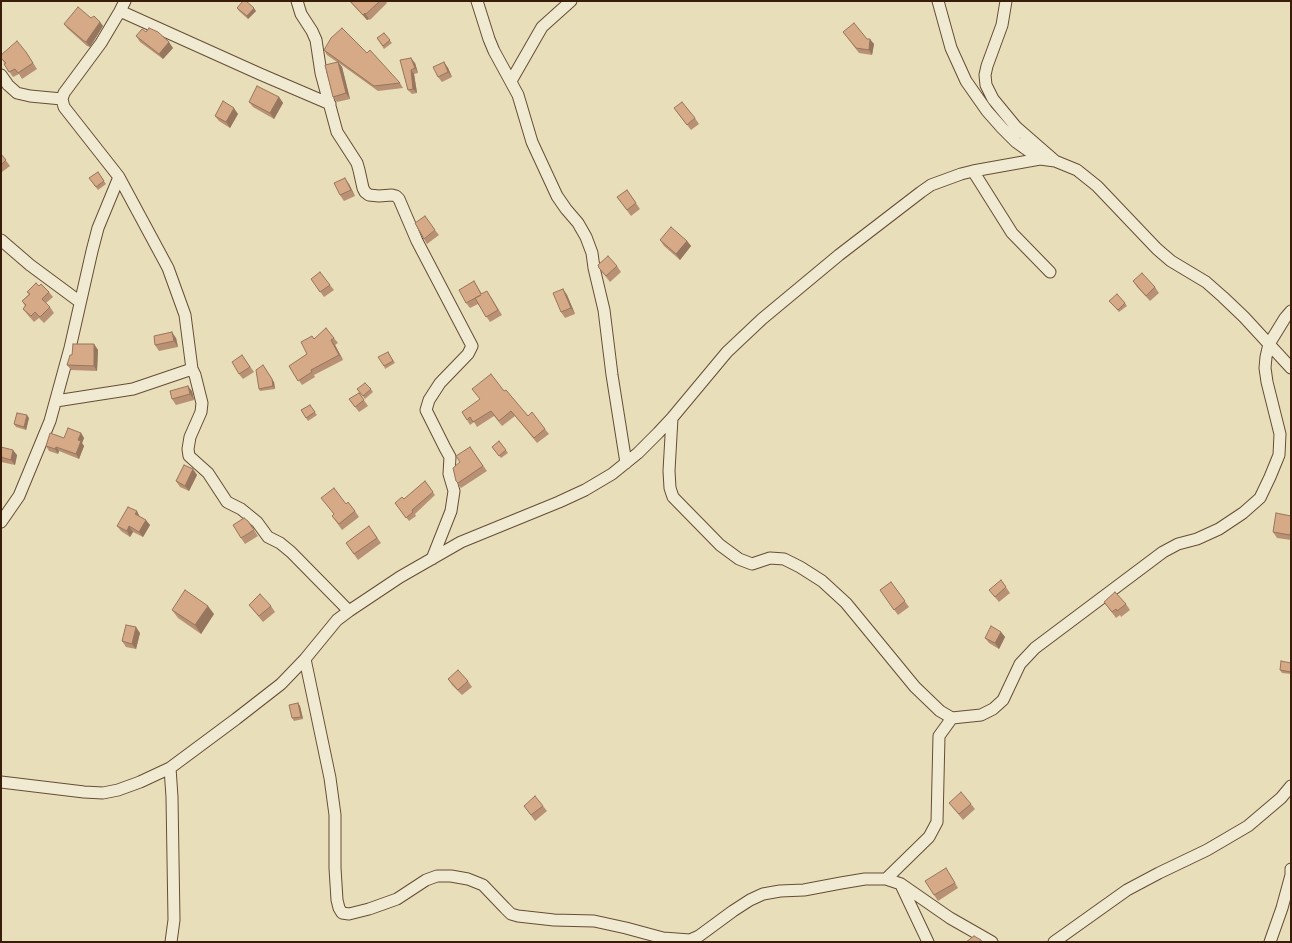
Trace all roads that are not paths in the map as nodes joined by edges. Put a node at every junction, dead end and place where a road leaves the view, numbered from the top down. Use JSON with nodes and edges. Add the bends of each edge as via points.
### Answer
{"nodes":[{"id":1,"x":297,"y":1,"type":"edge"},
{"id":2,"x":477,"y":1,"type":"edge"},
{"id":3,"x":571,"y":1,"type":"edge"},
{"id":4,"x":938,"y":1,"type":"edge"},
{"id":5,"x":1006,"y":1,"type":"edge"},
{"id":6,"x":123,"y":6,"type":"edge"},
{"id":7,"x":1,"y":75,"type":"edge"},
{"id":8,"x":512,"y":81,"type":"junction"},
{"id":9,"x":62,"y":99,"type":"junction"},
{"id":10,"x":330,"y":104,"type":"junction"},
{"id":11,"x":1040,"y":160,"type":"junction"},
{"id":12,"x":1055,"y":161,"type":"junction"},
{"id":13,"x":973,"y":170,"type":"junction"},
{"id":14,"x":118,"y":177,"type":"junction"},
{"id":15,"x":1,"y":240,"type":"edge"},
{"id":16,"x":1050,"y":272,"type":"dead end"},
{"id":17,"x":80,"y":302,"type":"junction"},
{"id":18,"x":1291,"y":310,"type":"edge"},
{"id":19,"x":1269,"y":344,"type":"junction"},
{"id":20,"x":1291,"y":368,"type":"edge"},
{"id":21,"x":192,"y":369,"type":"junction"},
{"id":22,"x":56,"y":401,"type":"junction"},
{"id":23,"x":672,"y":418,"type":"junction"},
{"id":24,"x":626,"y":463,"type":"junction"},
{"id":25,"x":1,"y":522,"type":"edge"},
{"id":26,"x":432,"y":558,"type":"junction"},
{"id":27,"x":349,"y":611,"type":"junction"},
{"id":28,"x":305,"y":659,"type":"junction"},
{"id":29,"x":952,"y":718,"type":"junction"},
{"id":30,"x":170,"y":768,"type":"junction"},
{"id":31,"x":1,"y":782,"type":"edge"},
{"id":32,"x":1291,"y":786,"type":"edge"},
{"id":33,"x":1291,"y":869,"type":"edge"},
{"id":34,"x":886,"y":879,"type":"junction"},
{"id":35,"x":901,"y":884,"type":"junction"},
{"id":36,"x":171,"y":942,"type":"edge"},
{"id":37,"x":928,"y":942,"type":"edge"},
{"id":38,"x":992,"y":942,"type":"edge"},
{"id":39,"x":1054,"y":942,"type":"edge"},
{"id":40,"x":1270,"y":942,"type":"edge"}],
"edges":[{"from":1,"to":10,"type":"street","via":[[300,14],[316,40]]},
{"from":2,"to":8,"type":"street","via":[[489,39]]},
{"from":3,"to":8,"type":"street","via":[[542,27]]},
{"from":4,"to":11,"type":"street","via":[[951,48],[966,81],[1002,128]]},
{"from":5,"to":12,"type":"street","via":[[1002,25],[984,75],[986,85],[993,99],[1016,127]]},
{"from":6,"to":9,"type":"street"},
{"from":6,"to":10,"type":"street","via":[[260,74]]},
{"from":7,"to":9,"type":"street","via":[[17,93]]},
{"from":8,"to":24,"type":"street","via":[[532,142],[558,196],[578,223],[592,253],[604,310]]},
{"from":9,"to":14,"type":"street","via":[[64,107]]},
{"from":10,"to":26,"type":"street","via":[[337,132],[357,163],[365,192],[369,195],[392,195],[399,199],[417,242],[472,346],[468,354],[440,383],[426,410],[450,457],[449,474],[454,491],[451,511]]},
{"from":11,"to":12,"type":"street"},
{"from":11,"to":13,"type":"street"},
{"from":12,"to":19,"type":"street","via":[[1077,170],[1097,186],[1157,249],[1171,261],[1206,282]]},
{"from":13,"to":16,"type":"street","via":[[1012,233]]},
{"from":13,"to":23,"type":"street","via":[[946,178],[926,188],[812,277],[727,352]]},
{"from":14,"to":17,"type":"street","via":[[98,228]]},
{"from":14,"to":21,"type":"street","via":[[168,268],[185,315]]},
{"from":15,"to":17,"type":"street"},
{"from":17,"to":22,"type":"street"},
{"from":18,"to":19,"type":"street"},
{"from":19,"to":20,"type":"street"},
{"from":19,"to":29,"type":"street","via":[[1265,368],[1280,434],[1278,455],[1260,498],[1219,529],[1163,552],[1035,648],[1020,664],[1003,700],[993,709],[981,715]]},
{"from":21,"to":22,"type":"street","via":[[133,389]]},
{"from":21,"to":27,"type":"street","via":[[202,403],[201,412],[190,437],[189,456],[208,473],[227,502],[257,522],[268,537],[286,547]]},
{"from":22,"to":25,"type":"street","via":[[45,436],[19,496]]},
{"from":23,"to":24,"type":"street"},
{"from":23,"to":29,"type":"street","via":[[669,471],[673,497],[720,545],[740,560],[752,564],[770,558],[784,559],[822,581],[846,603],[915,687],[940,711]]},
{"from":24,"to":26,"type":"street","via":[[586,490],[475,536]]},
{"from":26,"to":27,"type":"street"},
{"from":27,"to":28,"type":"street","via":[[337,620]]},
{"from":28,"to":30,"type":"street","via":[[281,684]]},
{"from":28,"to":34,"type":"street","via":[[330,778],[335,815],[337,900],[342,913],[349,914],[369,909],[397,899],[426,880],[437,876],[451,876],[483,885],[511,914],[518,916],[594,922],[663,938],[690,940],[763,894],[804,890],[865,879]]},
{"from":29,"to":34,"type":"street","via":[[939,736],[936,822],[929,838]]},
{"from":30,"to":31,"type":"street","via":[[140,782],[103,793]]},
{"from":30,"to":36,"type":"street","via":[[174,920]]},
{"from":32,"to":39,"type":"street","via":[[1248,826],[1207,850],[1127,890]]},
{"from":33,"to":40,"type":"street","via":[[1282,908]]},
{"from":34,"to":35,"type":"street"},
{"from":35,"to":37,"type":"street"},
{"from":35,"to":38,"type":"street","via":[[950,918]]}]}
